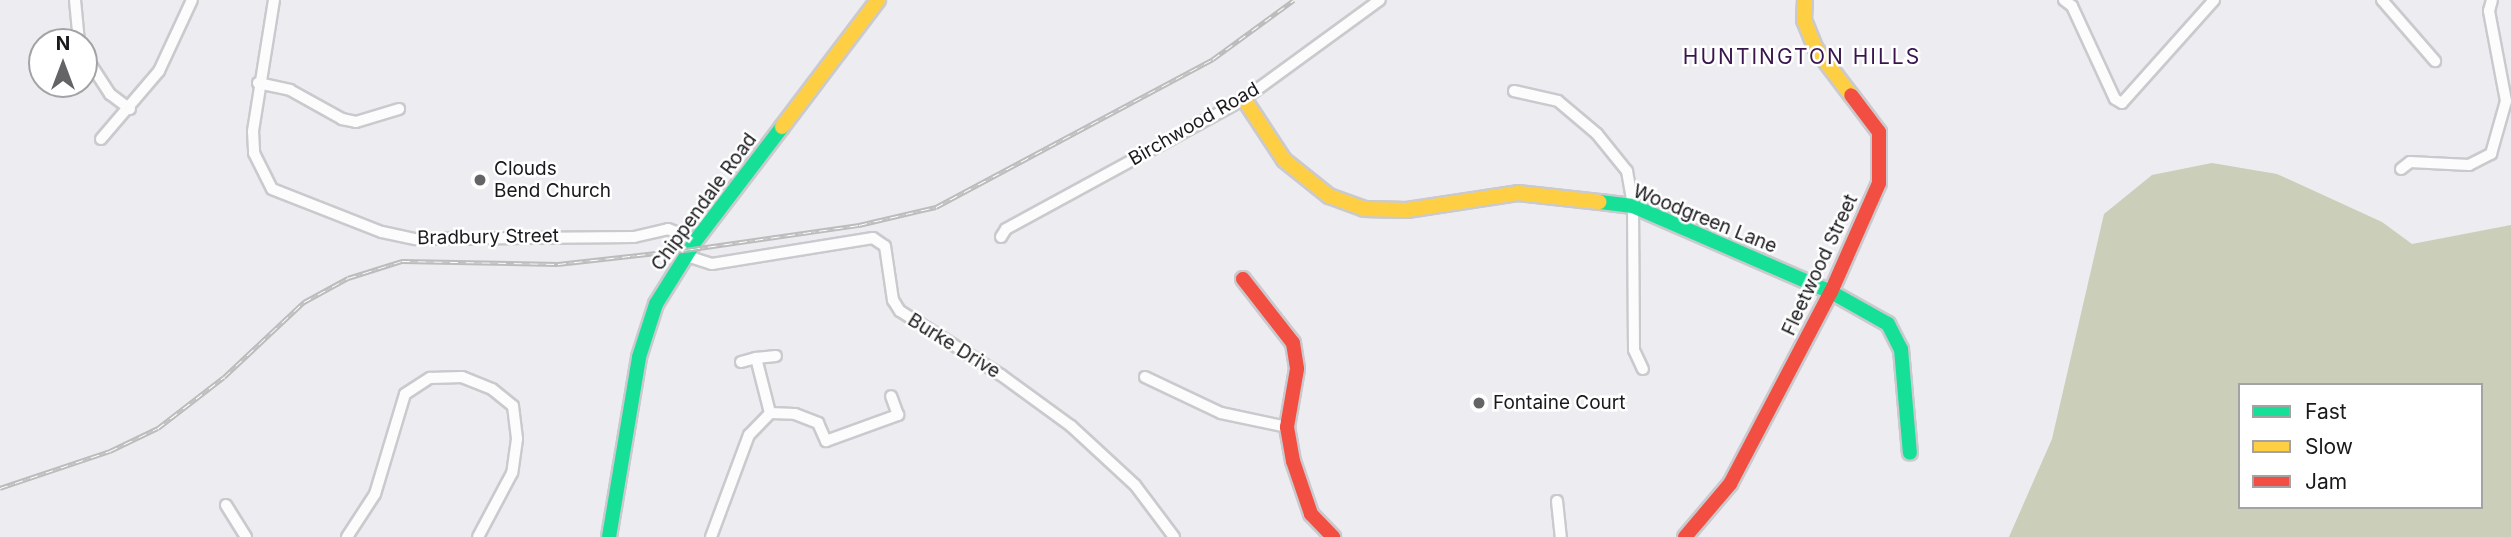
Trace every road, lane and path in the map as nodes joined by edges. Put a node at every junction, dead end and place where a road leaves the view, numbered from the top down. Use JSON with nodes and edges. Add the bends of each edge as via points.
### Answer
{"nodes":[{"id":1,"x":75,"y":0,"type":"edge"},
{"id":2,"x":192,"y":0,"type":"edge"},
{"id":3,"x":274,"y":0,"type":"edge"},
{"id":4,"x":878,"y":0,"type":"edge"},
{"id":5,"x":1380,"y":0,"type":"edge"},
{"id":6,"x":1805,"y":0,"type":"edge"},
{"id":7,"x":2064,"y":0,"type":"edge"},
{"id":8,"x":2214,"y":0,"type":"edge"},
{"id":9,"x":2382,"y":0,"type":"edge"},
{"id":10,"x":2492,"y":0,"type":"edge"},
{"id":11,"x":78,"y":28,"type":"edge"},
{"id":12,"x":2435,"y":61,"type":"dead end"},
{"id":13,"x":98,"y":76,"type":"edge"},
{"id":14,"x":258,"y":83,"type":"junction"},
{"id":15,"x":1514,"y":91,"type":"dead end"},
{"id":16,"x":1244,"y":99,"type":"junction"},
{"id":17,"x":130,"y":109,"type":"junction"},
{"id":18,"x":399,"y":109,"type":"dead end"},
{"id":19,"x":101,"y":139,"type":"dead end"},
{"id":20,"x":2401,"y":169,"type":"dead end"},
{"id":21,"x":1633,"y":206,"type":"junction"},
{"id":22,"x":1001,"y":237,"type":"dead end"},
{"id":23,"x":696,"y":240,"type":"junction"},
{"id":24,"x":687,"y":256,"type":"junction"},
{"id":25,"x":1242,"y":279,"type":"dead end"},
{"id":26,"x":1831,"y":292,"type":"junction"},
{"id":27,"x":776,"y":356,"type":"dead end"},
{"id":28,"x":756,"y":358,"type":"junction"},
{"id":29,"x":741,"y":362,"type":"dead end"},
{"id":30,"x":1643,"y":369,"type":"dead end"},
{"id":31,"x":1145,"y":377,"type":"dead end"},
{"id":32,"x":891,"y":396,"type":"dead end"},
{"id":33,"x":769,"y":413,"type":"junction"},
{"id":34,"x":1287,"y":428,"type":"junction"},
{"id":35,"x":1910,"y":453,"type":"dead end"},
{"id":36,"x":1557,"y":501,"type":"dead end"},
{"id":37,"x":226,"y":505,"type":"dead end"},
{"id":38,"x":246,"y":537,"type":"edge"},
{"id":39,"x":347,"y":537,"type":"edge"},
{"id":40,"x":478,"y":537,"type":"edge"},
{"id":41,"x":609,"y":537,"type":"edge"},
{"id":42,"x":711,"y":537,"type":"edge"},
{"id":43,"x":1174,"y":537,"type":"edge"},
{"id":44,"x":1333,"y":537,"type":"edge"},
{"id":45,"x":1561,"y":537,"type":"edge"},
{"id":46,"x":1685,"y":537,"type":"edge"}],
"edges":[{"from":1,"to":11,"type":"street"},
{"from":2,"to":17,"type":"street","via":[[164,62]]},
{"from":3,"to":14,"type":"street","name":"Bradbury Street"},
{"from":4,"to":23,"type":"street","name":"Chippendale Road"},
{"from":5,"to":16,"type":"street","name":"Birchwood Road"},
{"from":6,"to":26,"type":"street","name":"Fleetwood Street","via":[[1804,20],[1816,49],[1879,132],[1879,183]]},
{"from":7,"to":8,"type":"street","via":[[2072,6],[2115,99],[2122,103]]},
{"from":9,"to":12,"type":"street"},
{"from":10,"to":20,"type":"street","via":[[2489,10],[2506,101],[2491,154],[2469,165],[2410,162]]},
{"from":13,"to":17,"type":"street","via":[[110,94]]},
{"from":14,"to":18,"type":"street","via":[[290,90],[342,120],[373,118]]},
{"from":14,"to":23,"type":"street","name":"Bradbury Street","via":[[254,152],[272,189],[356,223],[416,239],[634,237],[668,229]]},
{"from":15,"to":21,"type":"street","via":[[1558,102],[1597,134],[1627,171]]},
{"from":16,"to":21,"type":"street","name":"Woodgreen Lane","via":[[1284,160],[1329,196],[1364,209],[1406,209],[1518,193]]},
{"from":16,"to":22,"type":"street","name":"Birchwood Road","via":[[1006,229]]},
{"from":17,"to":19,"type":"street"},
{"from":21,"to":26,"type":"street","name":"Woodgreen Lane"},
{"from":21,"to":30,"type":"street","via":[[1633,350]]},
{"from":23,"to":24,"type":"street","name":"Chippendale Road"},
{"from":24,"to":41,"type":"street","name":"Chippendale Road","via":[[656,304],[643,338]]},
{"from":24,"to":43,"type":"street","name":"Burke Drive","via":[[712,264],[873,238],[885,246],[892,300],[900,311],[1001,374],[1071,426],[1135,485]]},
{"from":25,"to":34,"type":"street","via":[[1293,343],[1297,369]]},
{"from":26,"to":35,"type":"street","name":"Woodgreen Lane","via":[[1888,324],[1901,349]]},
{"from":26,"to":46,"type":"street","name":"Fleetwood Street","via":[[1730,484]]},
{"from":27,"to":28,"type":"street"},
{"from":28,"to":29,"type":"street"},
{"from":28,"to":33,"type":"street"},
{"from":31,"to":34,"type":"street","via":[[1221,414]]},
{"from":32,"to":33,"type":"street","via":[[898,415],[826,441],[818,423],[795,414]]},
{"from":33,"to":42,"type":"street","via":[[749,435]]},
{"from":34,"to":44,"type":"street","via":[[1311,514]]},
{"from":36,"to":45,"type":"street"},
{"from":37,"to":38,"type":"street"},
{"from":39,"to":40,"type":"street","via":[[375,494],[405,394],[430,378],[462,377],[492,389],[513,406],[517,439],[512,473]]}]}
